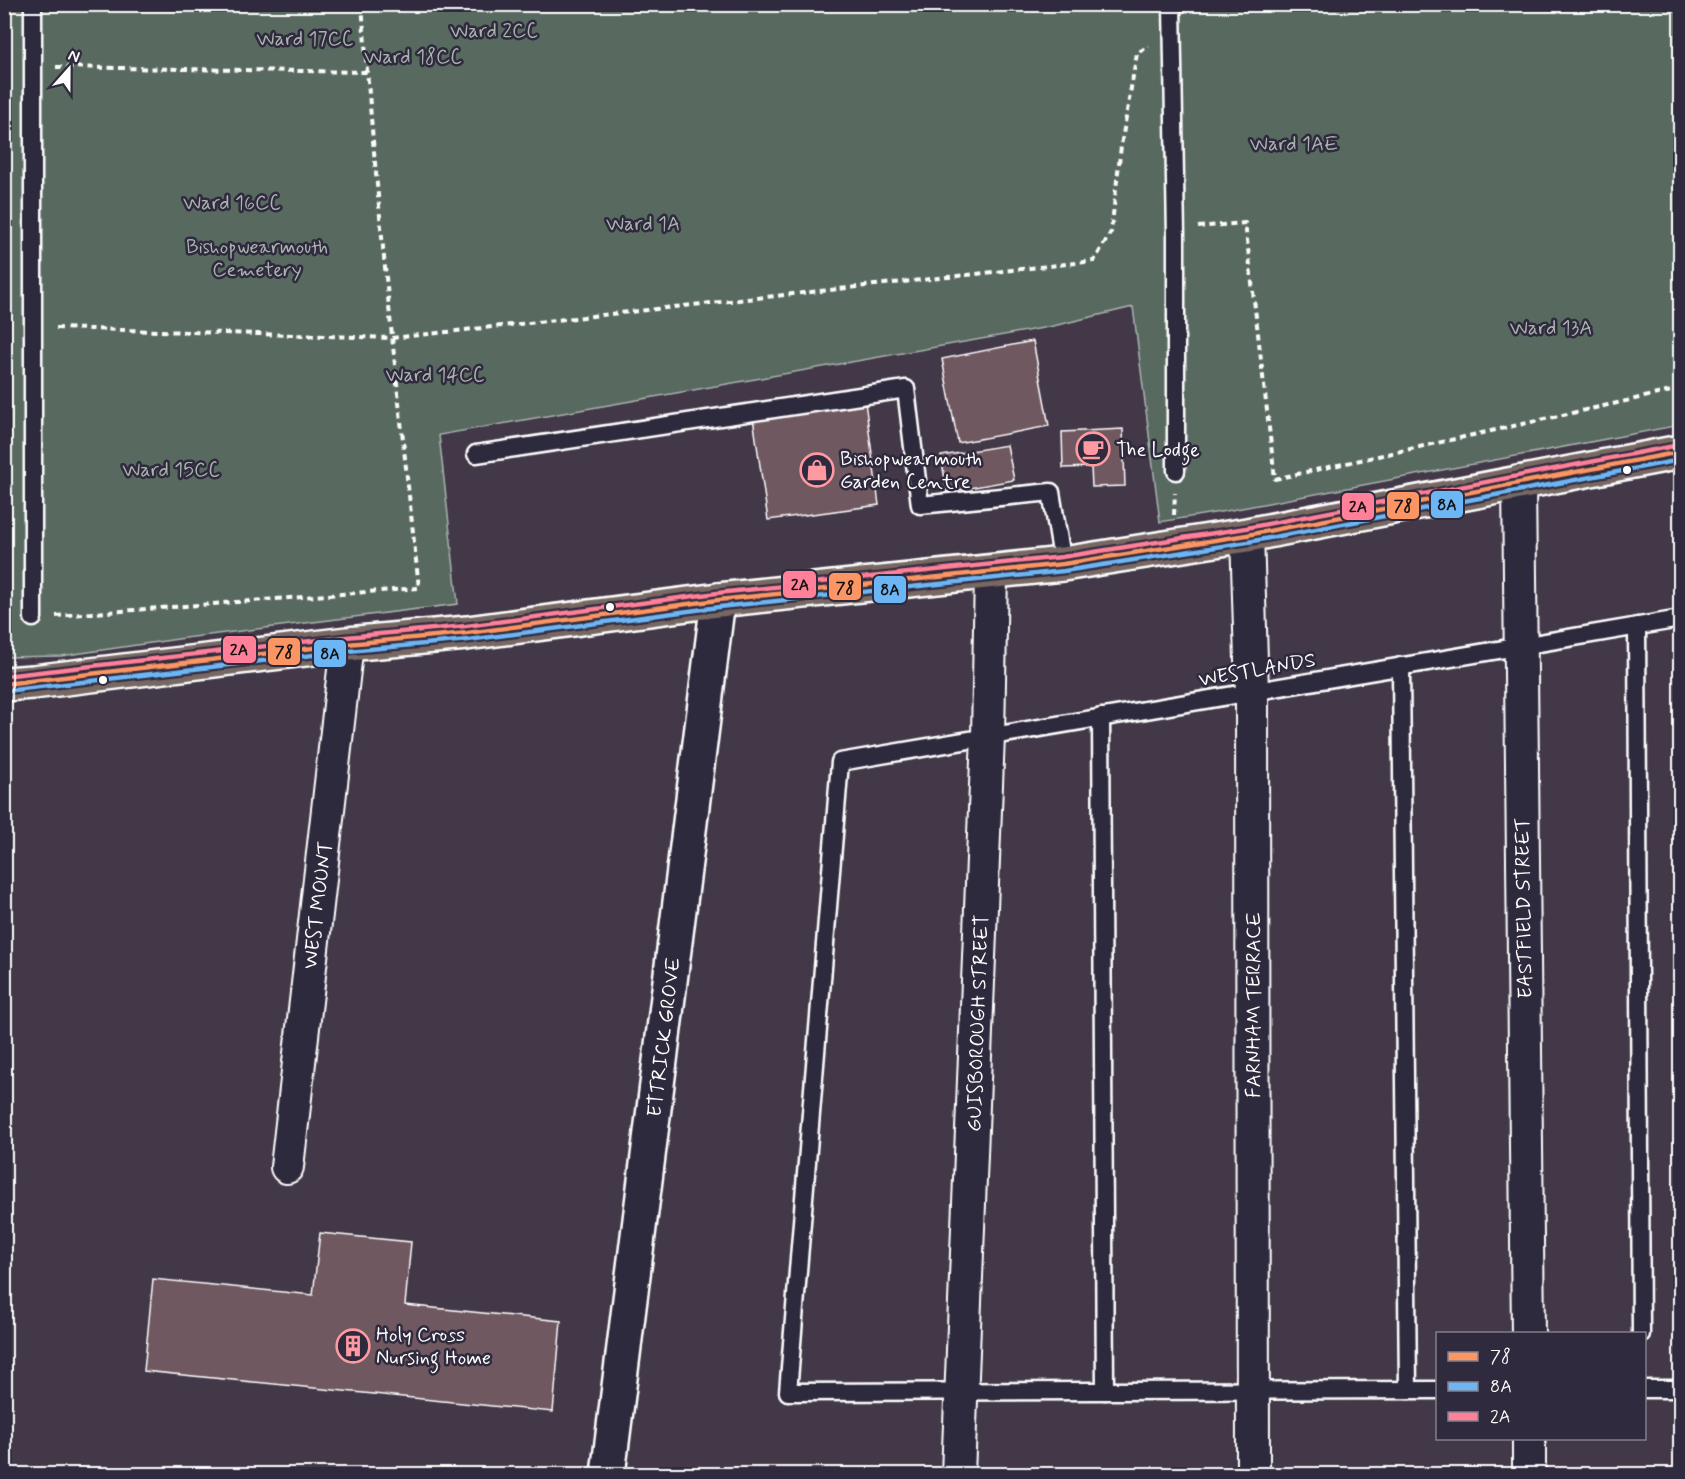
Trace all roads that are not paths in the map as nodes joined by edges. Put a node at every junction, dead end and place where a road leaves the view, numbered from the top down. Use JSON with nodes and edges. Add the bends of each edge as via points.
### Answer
{"nodes":[{"id":1,"x":33,"y":4,"type":"edge"},
{"id":2,"x":1172,"y":4,"type":"edge"},
{"id":3,"x":1680,"y":452,"type":"edge"},
{"id":4,"x":476,"y":454,"type":"dead end"},
{"id":5,"x":1176,"y":471,"type":"road end"},
{"id":6,"x":1519,"y":482,"type":"junction"},
{"id":7,"x":1247,"y":535,"type":"junction"},
{"id":8,"x":1063,"y":564,"type":"junction"},
{"id":9,"x":991,"y":572,"type":"junction"},
{"id":10,"x":718,"y":600,"type":"junction"},
{"id":11,"x":33,"y":618,"type":"road end"},
{"id":12,"x":1680,"y":619,"type":"edge"},
{"id":13,"x":1637,"y":626,"type":"junction"},
{"id":14,"x":347,"y":644,"type":"junction"},
{"id":15,"x":1521,"y":646,"type":"junction"},
{"id":16,"x":1401,"y":666,"type":"junction"},
{"id":17,"x":4,"y":684,"type":"edge"},
{"id":18,"x":1252,"y":692,"type":"junction"},
{"id":19,"x":1101,"y":717,"type":"junction"},
{"id":20,"x":988,"y":736,"type":"junction"},
{"id":21,"x":287,"y":1167,"type":"dead end"},
{"id":22,"x":1528,"y":1332,"type":"edge"},
{"id":23,"x":1641,"y":1332,"type":"edge"},
{"id":24,"x":1646,"y":1389,"type":"edge"},
{"id":25,"x":1680,"y":1389,"type":"edge"},
{"id":26,"x":1254,"y":1390,"type":"junction"},
{"id":27,"x":1408,"y":1390,"type":"junction"},
{"id":28,"x":1436,"y":1390,"type":"edge"},
{"id":29,"x":963,"y":1391,"type":"junction"},
{"id":30,"x":1105,"y":1391,"type":"junction"},
{"id":31,"x":1529,"y":1440,"type":"edge"},
{"id":32,"x":608,"y":1474,"type":"edge"},
{"id":33,"x":958,"y":1474,"type":"edge"},
{"id":34,"x":1253,"y":1474,"type":"edge"},
{"id":35,"x":1529,"y":1474,"type":"edge"}],
"edges":[{"from":1,"to":11,"type":"lane"},
{"from":2,"to":5,"type":"lane"},
{"from":3,"to":6,"type":"main road"},
{"from":4,"to":8,"type":"lane","via":[[906,389],[920,505],[1052,492]]},
{"from":6,"to":7,"type":"main road"},
{"from":6,"to":15,"type":"street","name":"EASTFIELD STREET"},
{"from":7,"to":8,"type":"main road"},
{"from":7,"to":18,"type":"street","name":"FARNHAM TERRACE"},
{"from":8,"to":9,"type":"main road"},
{"from":9,"to":10,"type":"main road"},
{"from":9,"to":20,"type":"street","name":"GUISBOROUGH STREET"},
{"from":10,"to":14,"type":"main road","via":[[466,633]]},
{"from":10,"to":32,"type":"street","name":"ETTRICK GROVE"},
{"from":12,"to":13,"type":"lane","name":"WESTLANDS"},
{"from":13,"to":15,"type":"lane","name":"WESTLANDS"},
{"from":13,"to":23,"type":"lane"},
{"from":14,"to":17,"type":"main road"},
{"from":14,"to":21,"type":"street","name":"WEST MOUNT"},
{"from":15,"to":16,"type":"lane","name":"WESTLANDS"},
{"from":15,"to":22,"type":"street","name":"EASTFIELD STREET"},
{"from":16,"to":18,"type":"lane","name":"WESTLANDS"},
{"from":16,"to":27,"type":"lane"},
{"from":18,"to":19,"type":"lane","name":"WESTLANDS"},
{"from":18,"to":26,"type":"street","name":"FARNHAM TERRACE"},
{"from":19,"to":20,"type":"lane","name":"WESTLANDS"},
{"from":19,"to":30,"type":"lane"},
{"from":20,"to":29,"type":"street","name":"GUISBOROUGH STREET"},
{"from":20,"to":29,"type":"lane","name":"WESTLANDS","via":[[840,762],[788,1392]]},
{"from":24,"to":25,"type":"lane"},
{"from":26,"to":27,"type":"lane"},
{"from":26,"to":30,"type":"lane"},
{"from":26,"to":34,"type":"street","name":"FARNHAM TERRACE"},
{"from":27,"to":28,"type":"lane"},
{"from":29,"to":30,"type":"lane"},
{"from":29,"to":33,"type":"street","name":"GUISBOROUGH STREET"},
{"from":31,"to":35,"type":"street"}]}
